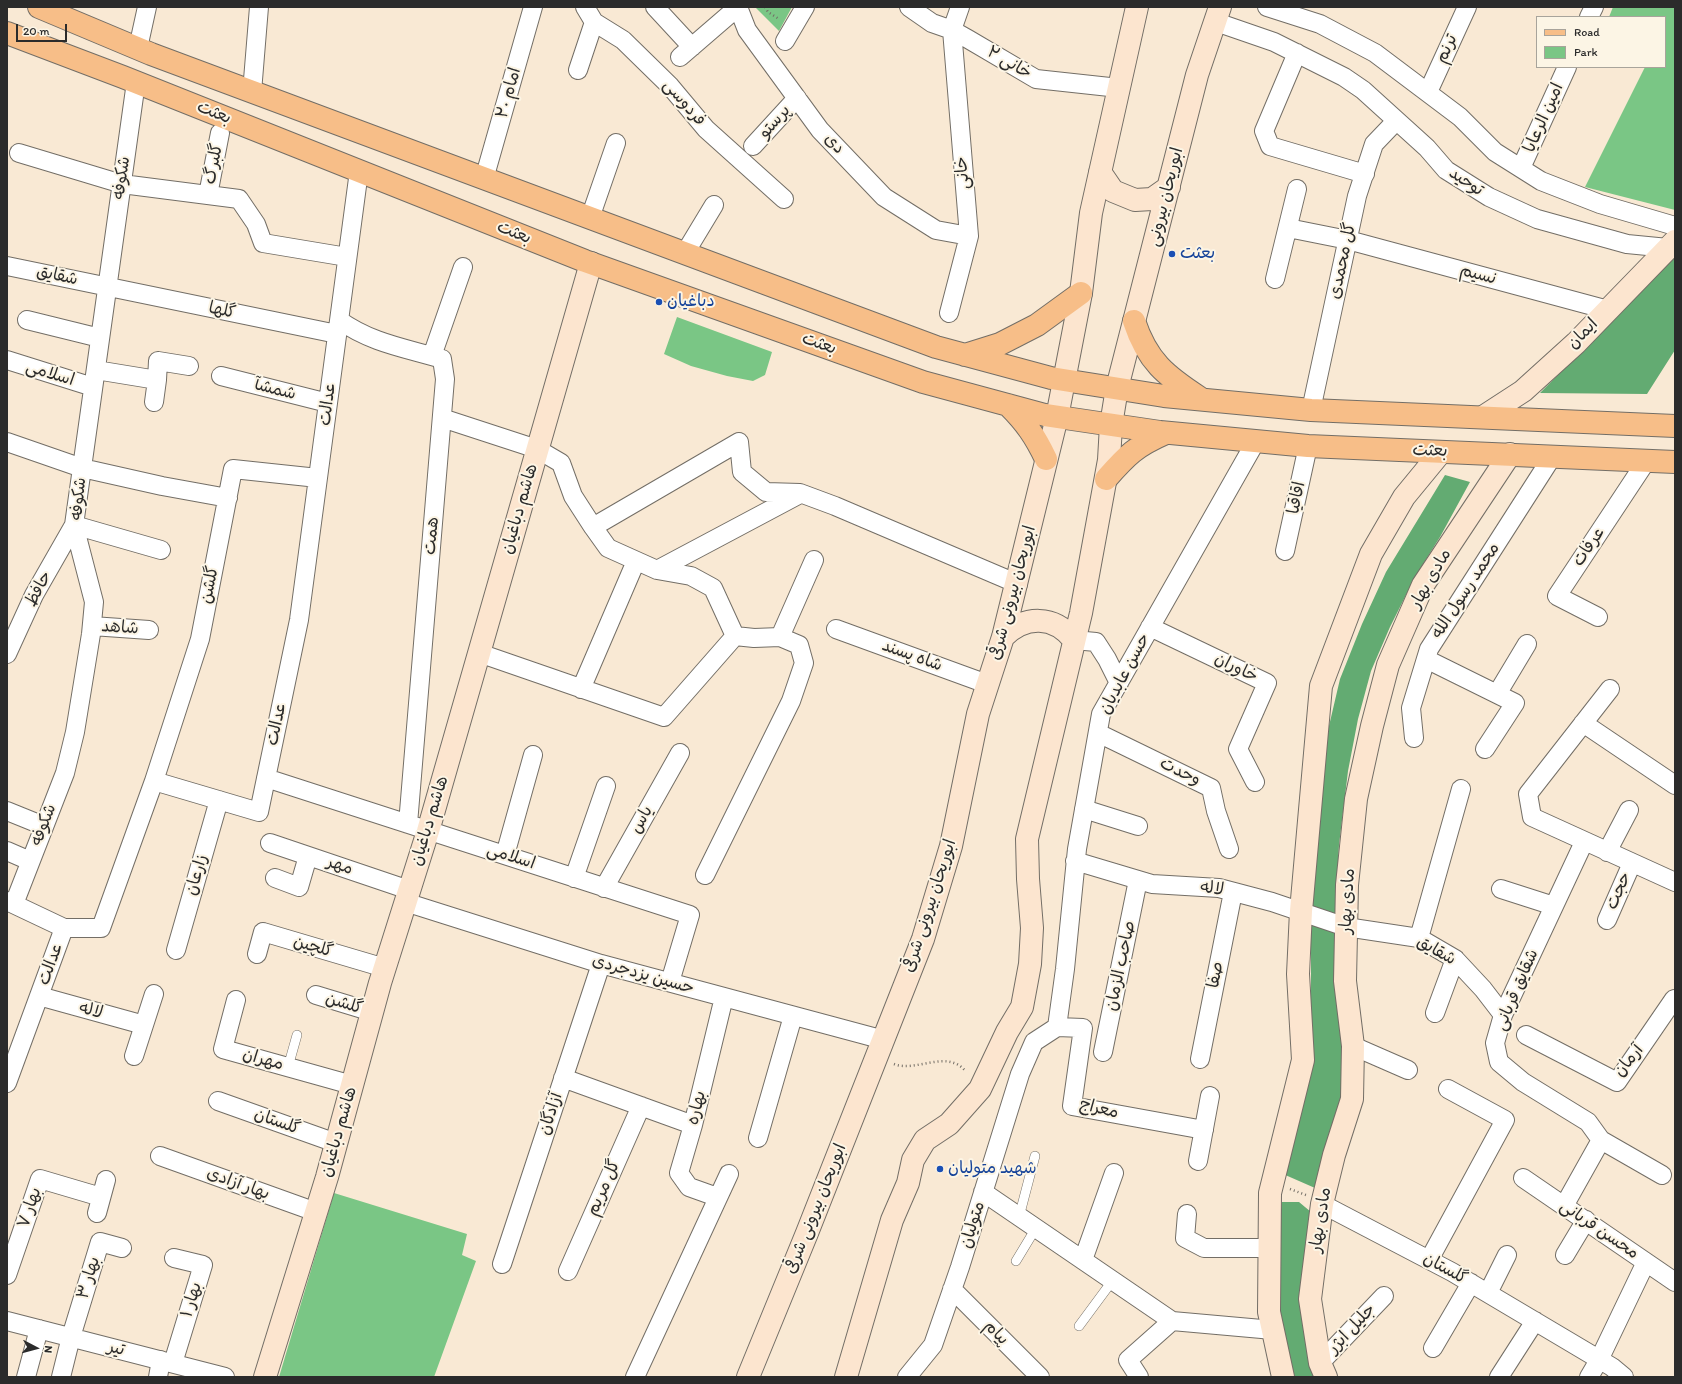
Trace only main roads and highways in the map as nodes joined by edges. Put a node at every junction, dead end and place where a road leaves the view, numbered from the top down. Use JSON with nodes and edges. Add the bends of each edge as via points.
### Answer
{"nodes":[{"id":1,"x":39,"y":7,"type":"edge"},
{"id":2,"x":1137,"y":7,"type":"edge"},
{"id":3,"x":1218,"y":14,"type":"edge"},
{"id":4,"x":7,"y":33,"type":"edge"},
{"id":5,"x":1100,"y":172,"type":"junction"},
{"id":6,"x":1169,"y":187,"type":"junction"},
{"id":7,"x":1672,"y":245,"type":"edge"},
{"id":8,"x":590,"y":263,"type":"junction"},
{"id":9,"x":1080,"y":293,"type":"junction"},
{"id":10,"x":1134,"y":321,"type":"junction"},
{"id":11,"x":965,"y":355,"type":"junction"},
{"id":12,"x":1065,"y":380,"type":"junction"},
{"id":13,"x":1117,"y":388,"type":"junction"},
{"id":14,"x":1201,"y":399,"type":"junction"},
{"id":15,"x":1008,"y":405,"type":"junction"},
{"id":16,"x":1057,"y":417,"type":"junction"},
{"id":17,"x":1483,"y":417,"type":"junction"},
{"id":18,"x":1111,"y":425,"type":"junction"},
{"id":19,"x":1675,"y":426,"type":"edge"},
{"id":20,"x":1166,"y":433,"type":"junction"},
{"id":21,"x":1441,"y":452,"type":"junction"},
{"id":22,"x":1510,"y":454,"type":"junction"},
{"id":23,"x":1046,"y":459,"type":"junction"},
{"id":24,"x":1675,"y":462,"type":"edge"},
{"id":25,"x":1106,"y":479,"type":"junction"},
{"id":26,"x":1003,"y":637,"type":"junction"},
{"id":27,"x":1074,"y":640,"type":"junction"},
{"id":28,"x":1323,"y":1370,"type":"edge"},
{"id":29,"x":266,"y":1377,"type":"edge"},
{"id":30,"x":748,"y":1377,"type":"edge"},
{"id":31,"x":846,"y":1377,"type":"edge"},
{"id":32,"x":1283,"y":1377,"type":"edge"}],
"edges":[{"from":1,"to":11,"type":"main road","name":"بعثت","via":[[252,92],[936,347]]},
{"from":2,"to":5,"type":"main road"},
{"from":3,"to":6,"type":"main road","name":"ابوریحان بیرونی","via":[[1198,75]]},
{"from":4,"to":8,"type":"main road","name":"بعثت"},
{"from":5,"to":6,"type":"main road","via":[[1113,191],[1135,200],[1152,199]]},
{"from":5,"to":9,"type":"main road","via":[[1091,213]]},
{"from":6,"to":10,"type":"main road","name":"ابوریحان بیرونی"},
{"from":7,"to":17,"type":"main road","name":"ایمان","via":[[1576,343],[1523,390]]},
{"from":8,"to":15,"type":"main road","name":"بعثت","via":[[923,382]]},
{"from":8,"to":29,"type":"main road","name":"هاشم دباغیان","via":[[479,653],[418,827],[407,896]]},
{"from":9,"to":11,"type":"main road","via":[[1037,325],[1000,344]]},
{"from":9,"to":12,"type":"main road"},
{"from":10,"to":13,"type":"main road","name":"ابوریحان بیرونی"},
{"from":10,"to":14,"type":"main road","via":[[1139,337],[1151,357],[1169,377]]},
{"from":11,"to":12,"type":"main road","name":"بعثت"},
{"from":12,"to":13,"type":"main road","name":"بعثت"},
{"from":12,"to":16,"type":"main road","name":"ابوریحان بیرونی شرقی"},
{"from":13,"to":14,"type":"main road","name":"بعثت"},
{"from":13,"to":18,"type":"main road","name":"ابوریحان بیرونی"},
{"from":14,"to":17,"type":"main road","name":"بعثت","via":[[1310,410]]},
{"from":15,"to":16,"type":"main road","name":"بعثت"},
{"from":15,"to":23,"type":"main road","via":[[1035,436]]},
{"from":16,"to":18,"type":"main road","name":"بعثت"},
{"from":16,"to":23,"type":"main road","name":"ابوریحان بیرونی شرقی"},
{"from":17,"to":19,"type":"main road","name":"بعثت"},
{"from":18,"to":20,"type":"main road","name":"بعثت"},
{"from":18,"to":25,"type":"main road"},
{"from":20,"to":21,"type":"main road","name":"بعثت","via":[[1308,446]]},
{"from":20,"to":25,"type":"main road","via":[[1144,443],[1127,455]]},
{"from":21,"to":22,"type":"main road","name":"بعثت"},
{"from":21,"to":32,"type":"main road","via":[[1404,497],[1371,554],[1321,686],[1301,911],[1298,974],[1303,1060],[1270,1192],[1268,1312]]},
{"from":22,"to":24,"type":"main road","name":"بعثت"},
{"from":22,"to":28,"type":"main road","name":"مادی بهار","via":[[1423,585],[1388,666],[1356,799],[1347,886],[1344,981],[1353,1046],[1352,1099],[1322,1204],[1310,1299]]},
{"from":23,"to":26,"type":"main road","name":"ابوریحان بیرونی شرقی","via":[[1018,584]]},
{"from":25,"to":27,"type":"main road"},
{"from":26,"to":27,"type":"main road","via":[[1017,626],[1035,621],[1053,623]]},
{"from":26,"to":30,"type":"main road","name":"ابوریحان بیرونی شرقی","via":[[978,714],[951,846],[923,939]]},
{"from":27,"to":31,"type":"main road","via":[[1027,839],[1032,928],[1030,964],[1022,1007],[1007,1032],[980,1090],[949,1124],[925,1140],[913,1160],[908,1183],[892,1220]]}]}
